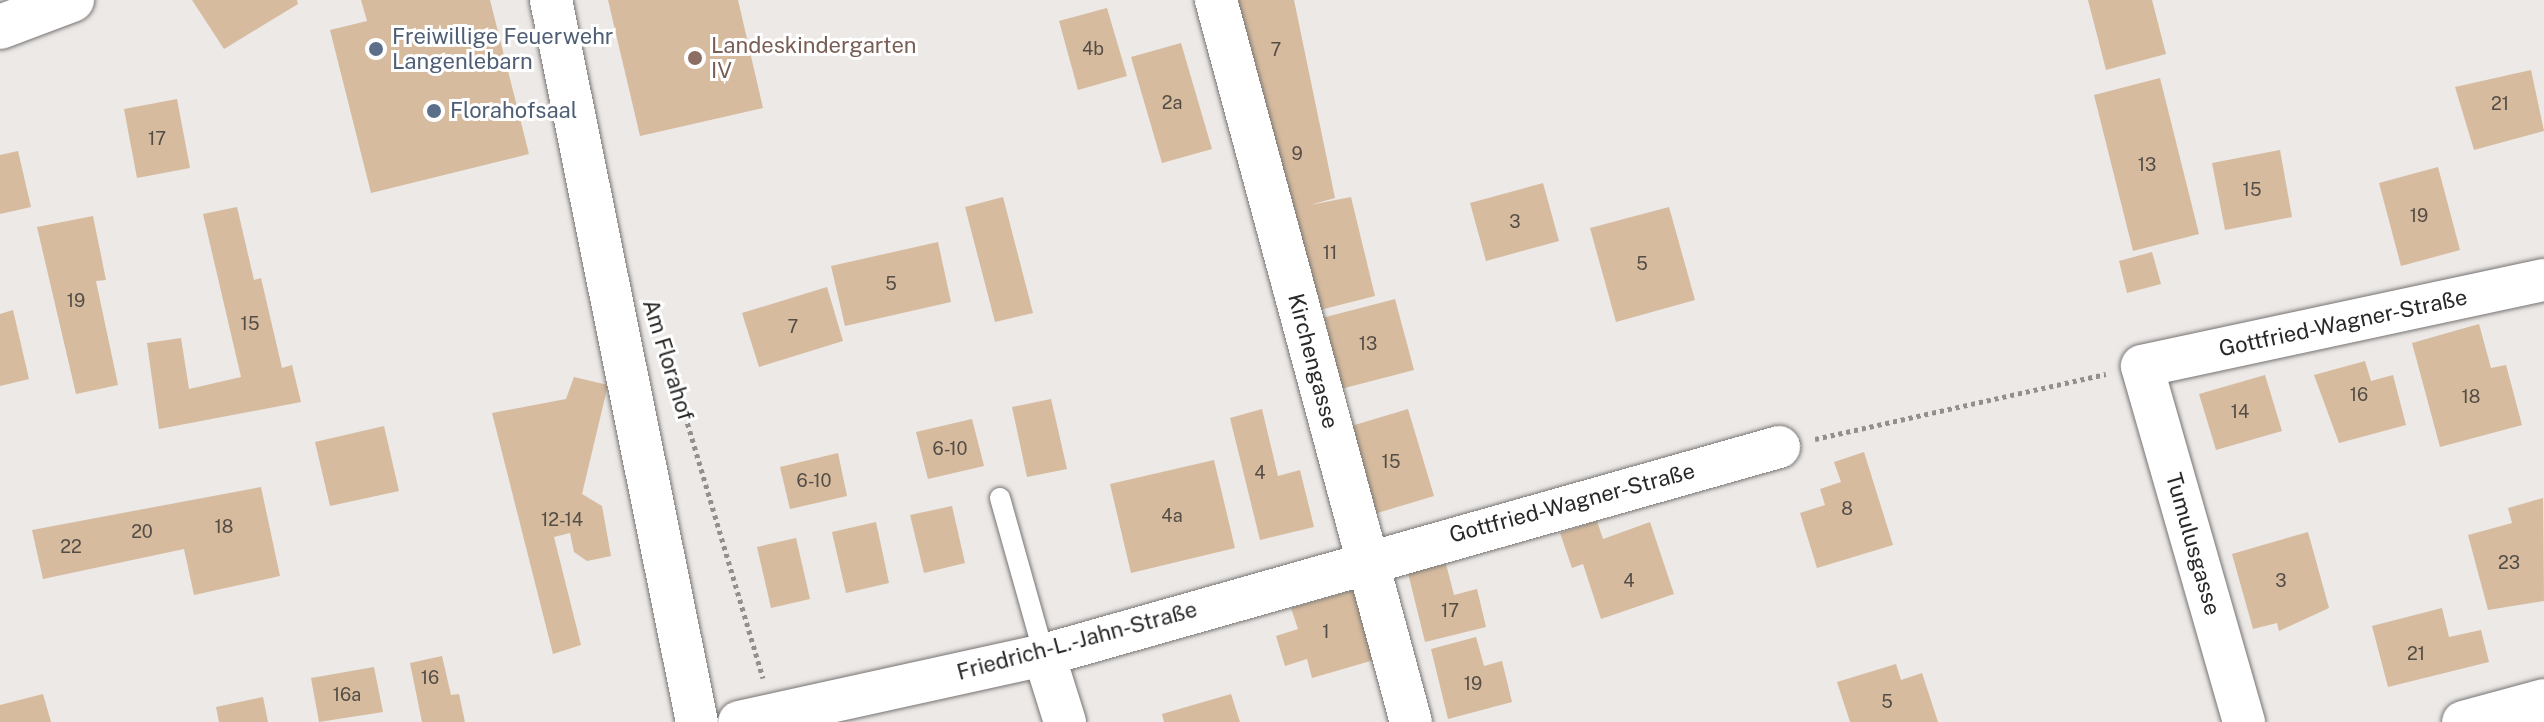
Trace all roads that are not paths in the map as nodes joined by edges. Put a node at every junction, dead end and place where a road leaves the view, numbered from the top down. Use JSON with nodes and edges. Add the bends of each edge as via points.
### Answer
{"nodes":[{"id":1,"x":72,"y":0,"type":"edge"},
{"id":2,"x":551,"y":0,"type":"edge"},
{"id":3,"x":1216,"y":0,"type":"edge"},
{"id":4,"x":0,"y":27,"type":"edge"},
{"id":5,"x":2544,"y":280,"type":"edge"},
{"id":6,"x":2142,"y":366,"type":"joint"},
{"id":7,"x":1779,"y":447,"type":"road end"},
{"id":8,"x":1000,"y":498,"type":"dead end"},
{"id":9,"x":1366,"y":559,"type":"junction"},
{"id":10,"x":1044,"y":655,"type":"junction"},
{"id":11,"x":2544,"y":700,"type":"edge"},
{"id":12,"x":757,"y":718,"type":"edge"},
{"id":13,"x":697,"y":722,"type":"edge"},
{"id":14,"x":1065,"y":722,"type":"edge"},
{"id":15,"x":1411,"y":722,"type":"edge"},
{"id":16,"x":2244,"y":722,"type":"edge"},
{"id":17,"x":2463,"y":722,"type":"edge"}],
"edges":[{"from":1,"to":4,"type":"main road"},
{"from":2,"to":13,"type":"street","name":"Am Florahof"},
{"from":3,"to":9,"type":"street","name":"Kirchengasse"},
{"from":5,"to":6,"type":"street","name":"Gottfried-Wagner-Straße"},
{"from":6,"to":16,"type":"street","name":"Tumulusgasse"},
{"from":7,"to":9,"type":"street","name":"Gottfried-Wagner-Straße"},
{"from":8,"to":10,"type":"lane"},
{"from":9,"to":10,"type":"street","name":"Friedrich-L.-Jahn-Straße"},
{"from":9,"to":15,"type":"street","name":"Kirchengasse"},
{"from":10,"to":12,"type":"street","name":"Friedrich-L.-Jahn-Straße"},
{"from":10,"to":14,"type":"street"},
{"from":11,"to":17,"type":"street"}]}
